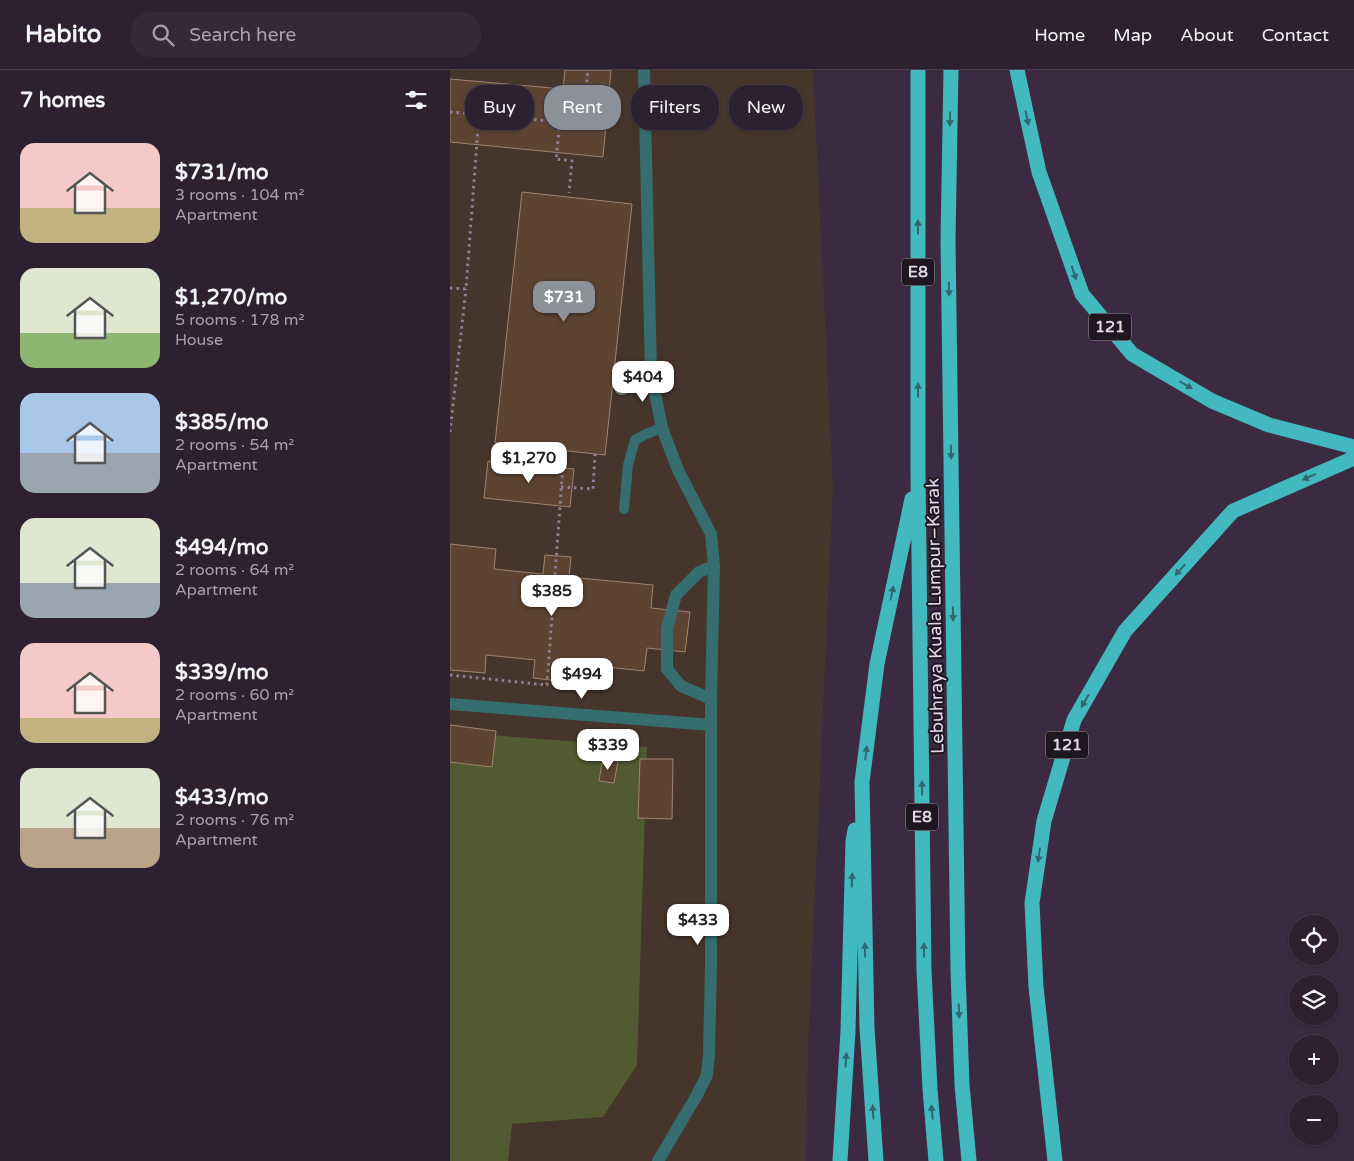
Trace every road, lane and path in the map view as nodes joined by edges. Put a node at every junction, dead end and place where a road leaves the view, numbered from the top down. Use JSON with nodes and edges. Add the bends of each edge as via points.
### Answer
{"nodes":[{"id":1,"x":588,"y":70,"type":"edge"},
{"id":2,"x":644,"y":70,"type":"edge"},
{"id":3,"x":918,"y":70,"type":"edge"},
{"id":4,"x":951,"y":70,"type":"edge"},
{"id":5,"x":1017,"y":70,"type":"edge"},
{"id":6,"x":587,"y":85,"type":"edge"},
{"id":7,"x":450,"y":112,"type":"edge"},
{"id":8,"x":465,"y":113,"type":"edge"},
{"id":9,"x":479,"y":130,"type":"edge"},
{"id":10,"x":559,"y":130,"type":"edge"},
{"id":11,"x":569,"y":193,"type":"dead end"},
{"id":12,"x":450,"y":288,"type":"edge"},
{"id":13,"x":466,"y":289,"type":"junction"},
{"id":14,"x":662,"y":428,"type":"junction"},
{"id":15,"x":450,"y":432,"type":"edge"},
{"id":16,"x":1354,"y":447,"type":"edge"},
{"id":17,"x":564,"y":451,"type":"dead end"},
{"id":18,"x":596,"y":454,"type":"dead end"},
{"id":19,"x":1354,"y":458,"type":"edge"},
{"id":20,"x":918,"y":473,"type":"junction"},
{"id":21,"x":562,"y":487,"type":"junction"},
{"id":22,"x":624,"y":509,"type":"dead end"},
{"id":23,"x":714,"y":566,"type":"junction"},
{"id":24,"x":450,"y":676,"type":"edge"},
{"id":25,"x":712,"y":699,"type":"junction"},
{"id":26,"x":450,"y":704,"type":"edge"},
{"id":27,"x":712,"y":725,"type":"junction"},
{"id":28,"x":862,"y":782,"type":"junction"},
{"id":29,"x":658,"y":1161,"type":"edge"},
{"id":30,"x":840,"y":1161,"type":"edge"},
{"id":31,"x":876,"y":1161,"type":"edge"},
{"id":32,"x":936,"y":1161,"type":"edge"},
{"id":33,"x":969,"y":1161,"type":"edge"},
{"id":34,"x":1055,"y":1161,"type":"edge"}],
"edges":[{"from":1,"to":6,"type":"path"},
{"from":2,"to":14,"type":"street","via":[[651,373]]},
{"from":20,"to":3,"type":"highway","name":"Lebuhraya Kuala Lumpur–Karak","number":"E8","one_way":true},
{"from":4,"to":33,"type":"highway","name":"Lebuhraya Kuala Lumpur–Karak","number":"E8","one_way":true,"via":[[948,240],[958,971],[962,1085]]},
{"from":5,"to":16,"type":"highway","number":"121","one_way":true,"via":[[1039,172],[1082,294],[1132,354],[1212,401],[1269,424]]},
{"from":7,"to":8,"type":"path"},
{"from":9,"to":13,"type":"path"},
{"from":10,"to":11,"type":"path","via":[[556,159],[572,161]]},
{"from":12,"to":13,"type":"path"},
{"from":13,"to":15,"type":"path"},
{"from":14,"to":22,"type":"lane","via":[[635,440],[628,465]]},
{"from":14,"to":23,"type":"street","via":[[678,470],[711,534]]},
{"from":17,"to":21,"type":"path"},
{"from":18,"to":21,"type":"path","via":[[592,489]]},
{"from":19,"to":34,"type":"highway","number":"121","one_way":true,"via":[[1233,512],[1125,631],[1074,720],[1044,821],[1032,903],[1036,987]]},
{"from":28,"to":20,"type":"highway","one_way":true,"via":[[876,664]]},
{"from":32,"to":20,"type":"highway","name":"Lebuhraya Kuala Lumpur–Karak","number":"E8","one_way":true,"via":[[924,971]]},
{"from":21,"to":24,"type":"path","via":[[548,685]]},
{"from":23,"to":25,"type":"street"},
{"from":23,"to":25,"type":"street","via":[[700,572],[676,595],[667,629],[667,669],[681,686]]},
{"from":25,"to":27,"type":"street"},
{"from":26,"to":27,"type":"street"},
{"from":27,"to":29,"type":"street","via":[[707,1075]]},
{"from":30,"to":28,"type":"highway","one_way":true,"via":[[848,1031],[853,841]]},
{"from":31,"to":28,"type":"highway","one_way":true,"via":[[867,1028]]}]}
